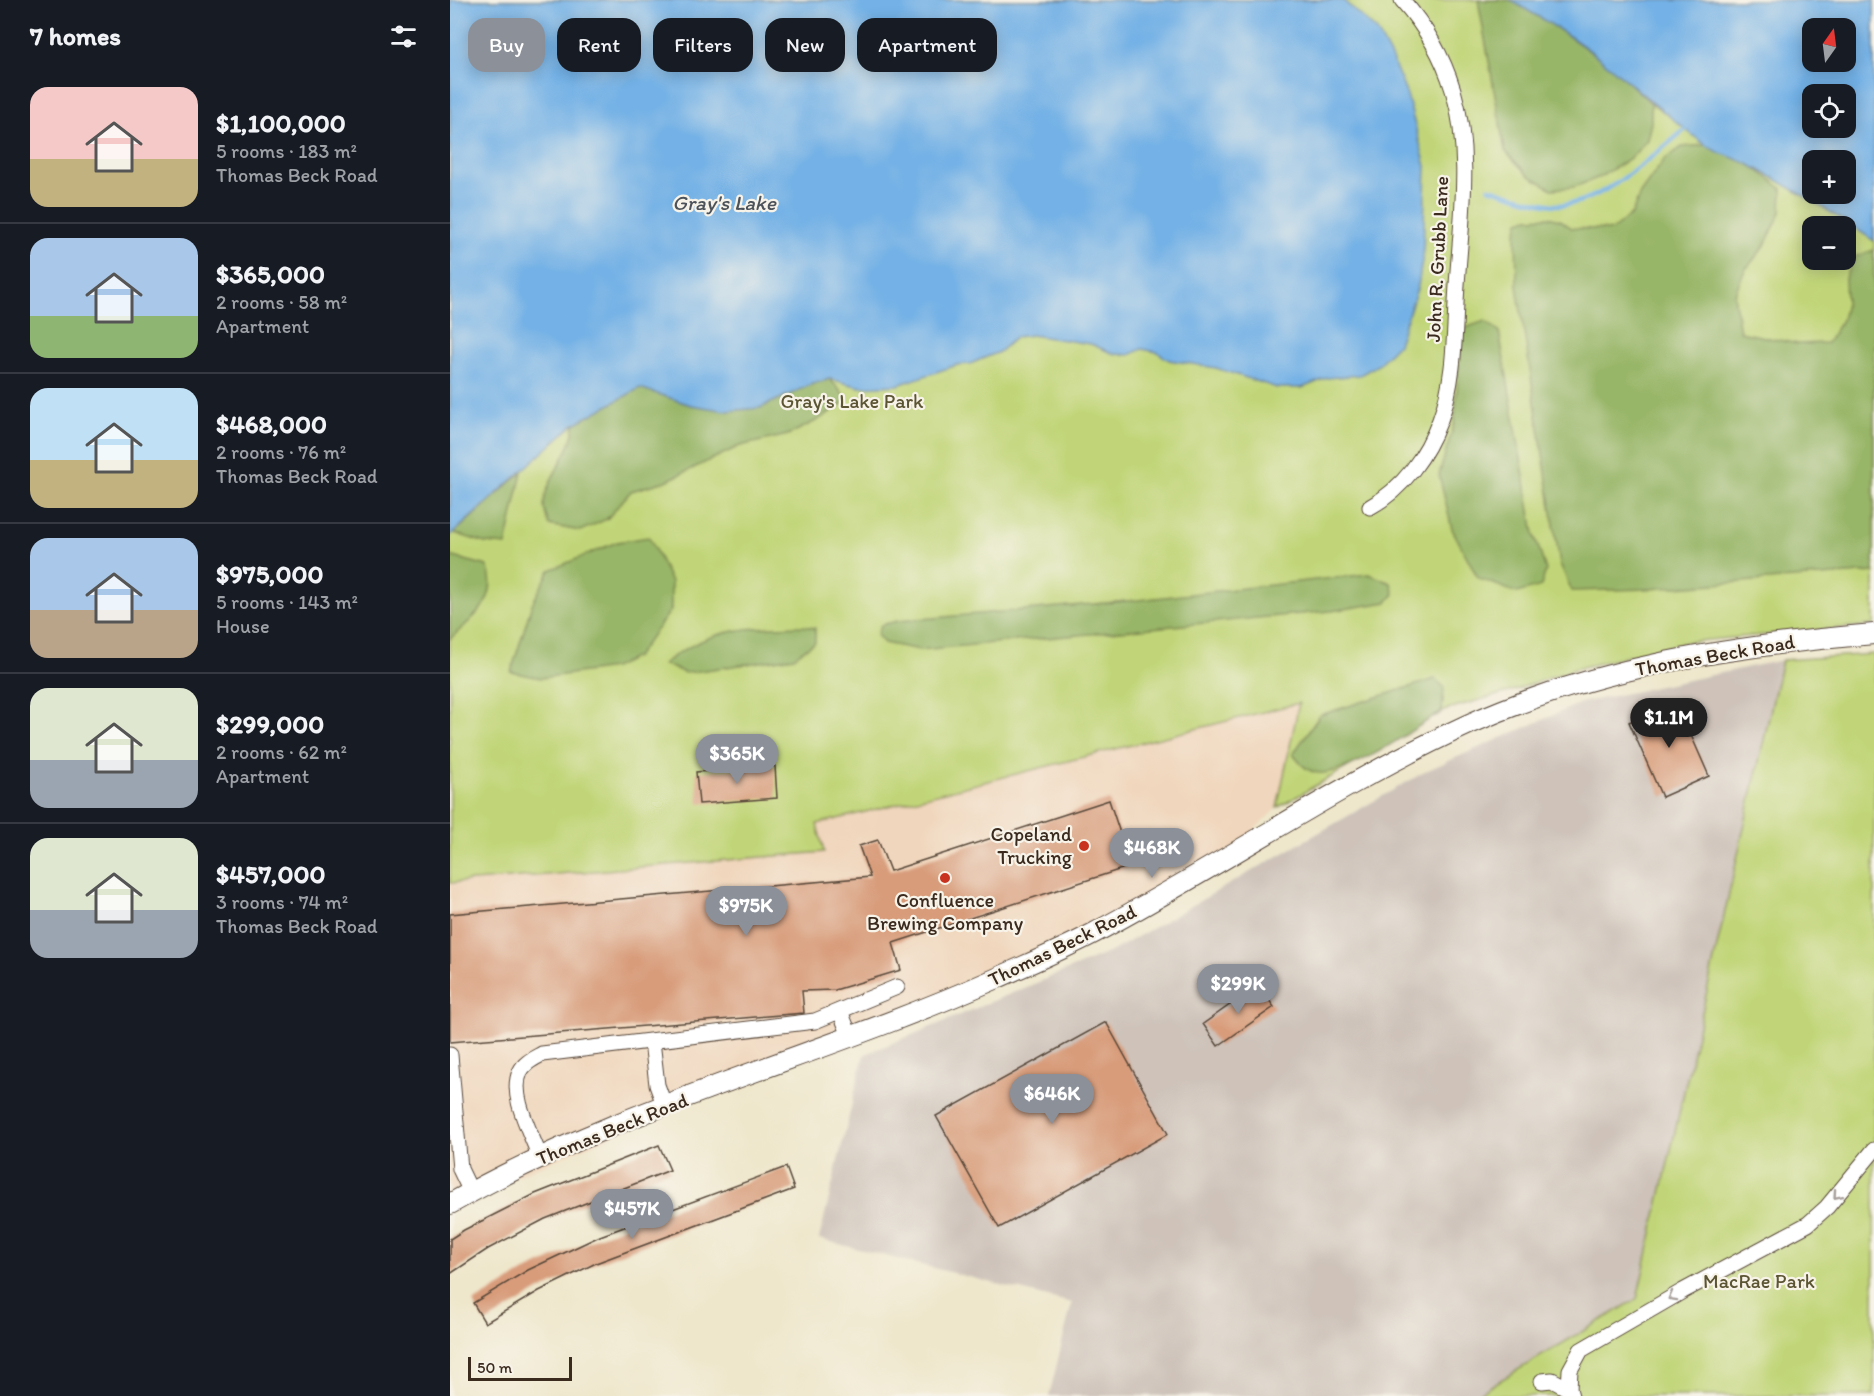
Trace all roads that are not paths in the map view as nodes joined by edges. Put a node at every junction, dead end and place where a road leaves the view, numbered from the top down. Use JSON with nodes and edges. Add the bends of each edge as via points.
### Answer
{"nodes":[{"id":1,"x":1402,"y":0,"type":"edge"},
{"id":2,"x":1370,"y":507,"type":"dead end"},
{"id":3,"x":1874,"y":634,"type":"edge"},
{"id":4,"x":897,"y":987,"type":"dead end"},
{"id":5,"x":840,"y":1011,"type":"junction"},
{"id":6,"x":850,"y":1036,"type":"junction"},
{"id":7,"x":652,"y":1041,"type":"junction"},
{"id":8,"x":450,"y":1055,"type":"edge"},
{"id":9,"x":665,"y":1107,"type":"junction"},
{"id":10,"x":1874,"y":1150,"type":"edge"},
{"id":11,"x":540,"y":1158,"type":"junction"},
{"id":12,"x":471,"y":1192,"type":"junction"},
{"id":13,"x":450,"y":1204,"type":"edge"},
{"id":14,"x":1542,"y":1382,"type":"dead end"},
{"id":15,"x":1570,"y":1392,"type":"edge"}],
"edges":[{"from":1,"to":2,"type":"lane","name":"John R. Grubb Lane","via":[[1427,32],[1442,60],[1461,125],[1463,179],[1454,348],[1450,386],[1425,452],[1394,490]]},
{"from":3,"to":6,"type":"main road","name":"Thomas Beck Road","via":[[1772,643],[1653,663],[1539,697],[1467,725],[1380,770],[1091,935]]},
{"from":4,"to":5,"type":"lane"},
{"from":5,"to":6,"type":"lane"},
{"from":5,"to":7,"type":"lane","via":[[814,1021]]},
{"from":6,"to":9,"type":"main road","name":"Thomas Beck Road"},
{"from":7,"to":9,"type":"lane","via":[[657,1085]]},
{"from":7,"to":11,"type":"lane","via":[[542,1054],[528,1061],[517,1084]]},
{"from":8,"to":12,"type":"lane","via":[[460,1169]]},
{"from":9,"to":11,"type":"main road","name":"Thomas Beck Road"},
{"from":10,"to":15,"type":"lane","one_way":true,"via":[[1808,1224],[1581,1350],[1570,1370]]},
{"from":11,"to":12,"type":"main road","name":"Thomas Beck Road"},
{"from":12,"to":13,"type":"main road","name":"Thomas Beck Road"},
{"from":14,"to":15,"type":"lane","via":[[1552,1380]]}]}
